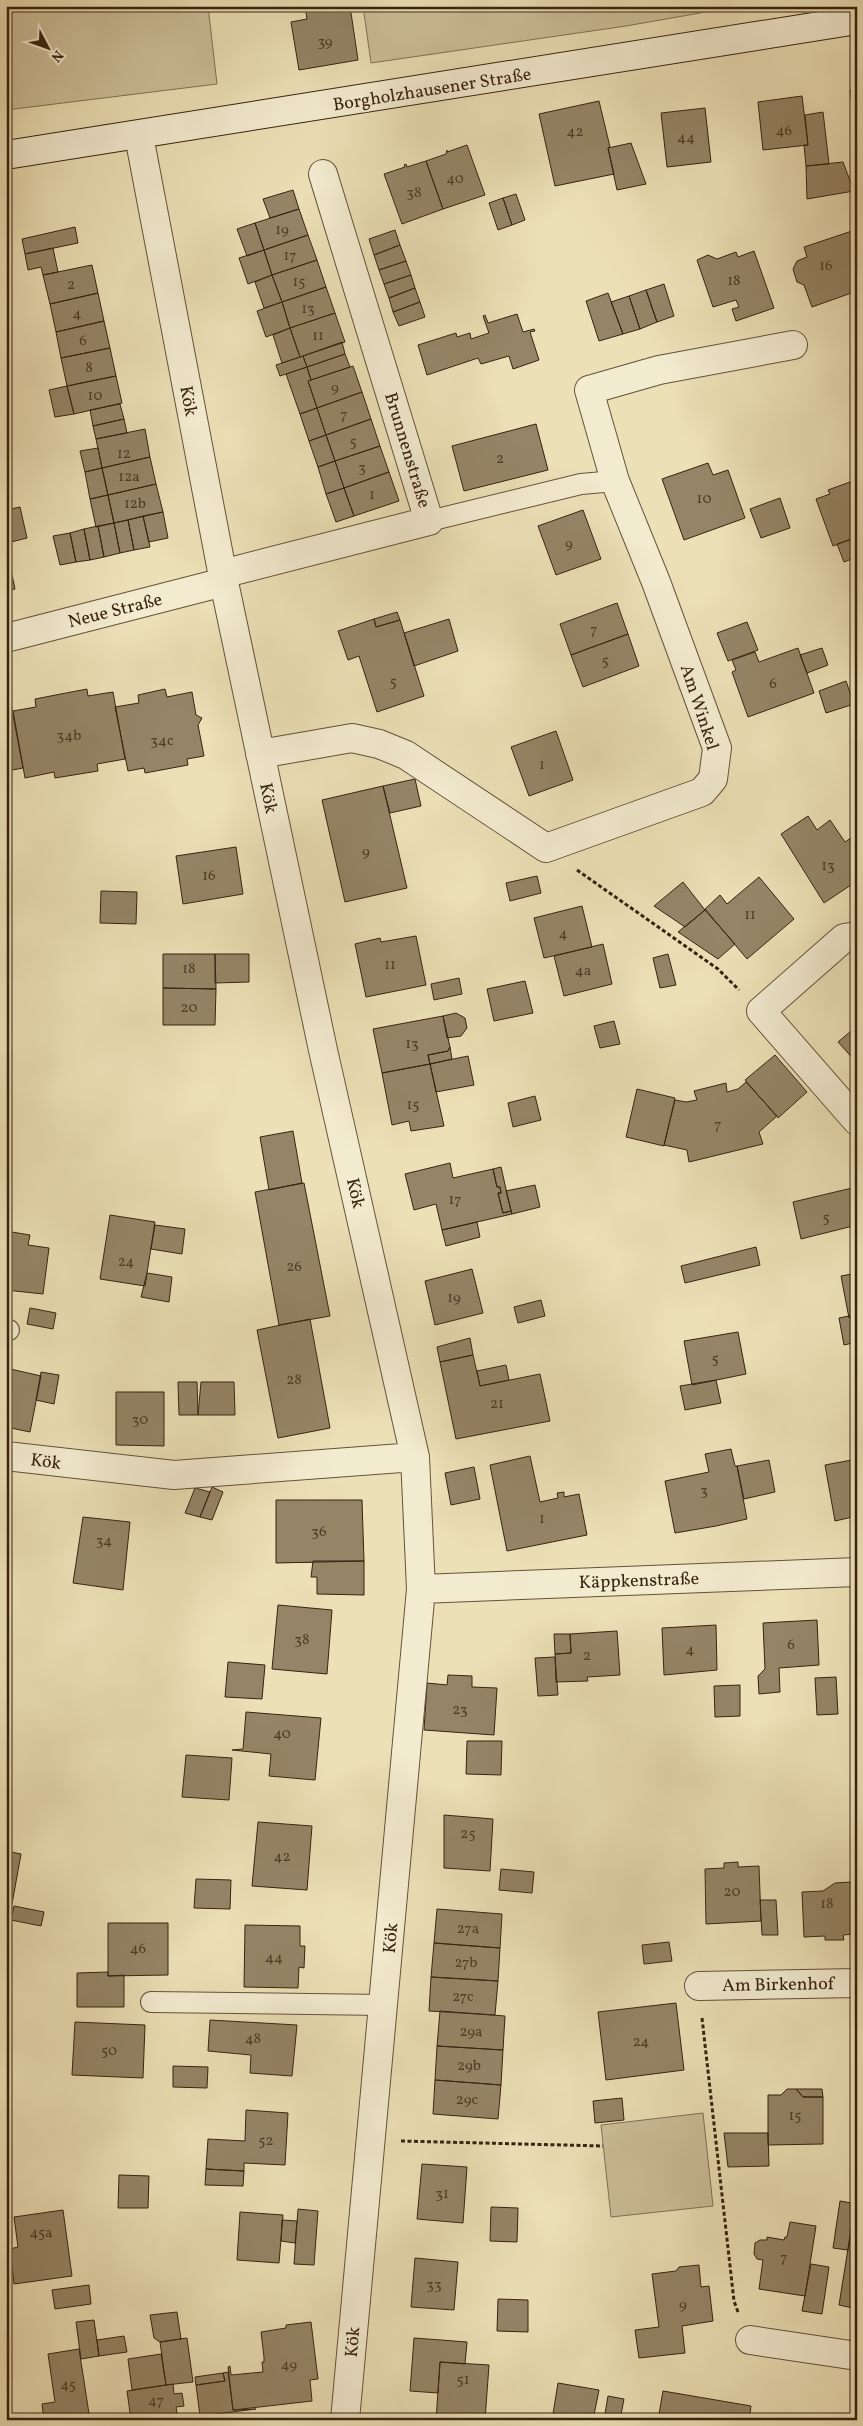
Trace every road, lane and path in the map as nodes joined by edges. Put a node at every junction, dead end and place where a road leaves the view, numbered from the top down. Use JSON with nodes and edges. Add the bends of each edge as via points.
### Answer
{"nodes":[{"id":1,"x":857,"y":20,"type":"edge"},
{"id":2,"x":139,"y":136,"type":"junction"},
{"id":3,"x":6,"y":155,"type":"edge"},
{"id":4,"x":323,"y":174,"type":"dead end"},
{"id":5,"x":793,"y":345,"type":"dead end"},
{"id":6,"x":615,"y":480,"type":"junction"},
{"id":7,"x":430,"y":521,"type":"junction"},
{"id":8,"x":223,"y":578,"type":"junction"},
{"id":9,"x":6,"y":638,"type":"edge"},
{"id":10,"x":260,"y":754,"type":"junction"},
{"id":11,"x":546,"y":848,"type":"junction"},
{"id":12,"x":857,"y":936,"type":"edge"},
{"id":13,"x":761,"y":1011,"type":"junction"},
{"id":14,"x":857,"y":1121,"type":"edge"},
{"id":15,"x":6,"y":1456,"type":"edge"},
{"id":16,"x":415,"y":1456,"type":"junction"},
{"id":17,"x":857,"y":1572,"type":"edge"},
{"id":18,"x":422,"y":1588,"type":"junction"},
{"id":19,"x":857,"y":1983,"type":"edge"},
{"id":20,"x":699,"y":1986,"type":"joint"},
{"id":21,"x":152,"y":2002,"type":"dead end"},
{"id":22,"x":384,"y":2005,"type":"junction"},
{"id":23,"x":372,"y":2140,"type":"junction"},
{"id":24,"x":603,"y":2146,"type":"dead end"},
{"id":25,"x":750,"y":2340,"type":"joint"},
{"id":26,"x":857,"y":2356,"type":"edge"},
{"id":27,"x":345,"y":2420,"type":"edge"}],
"edges":[{"from":1,"to":2,"type":"street","name":"Borgholzhausener Straße"},
{"from":2,"to":3,"type":"street","name":"Borgholzhausener Straße"},
{"from":2,"to":8,"type":"street","name":"Kök"},
{"from":4,"to":7,"type":"street","name":"Brunnenstraße"},
{"from":5,"to":6,"type":"street","name":"Am Winkel","via":[[659,370],[589,390]]},
{"from":6,"to":7,"type":"lane","via":[[581,484]]},
{"from":6,"to":11,"type":"street","name":"Am Winkel","via":[[717,748],[716,767],[713,780],[702,792]]},
{"from":7,"to":8,"type":"street","name":"Brunnenstraße"},
{"from":8,"to":9,"type":"street","name":"Neue Straße"},
{"from":8,"to":10,"type":"street","name":"Kök"},
{"from":10,"to":11,"type":"street","via":[[352,738],[380,744],[406,755]]},
{"from":10,"to":16,"type":"street","name":"Kök"},
{"from":11,"to":13,"type":"path","via":[[718,969]]},
{"from":12,"to":13,"type":"street","via":[[844,938]]},
{"from":13,"to":14,"type":"street"},
{"from":15,"to":16,"type":"street","name":"Kök","via":[[174,1475]]},
{"from":16,"to":18,"type":"street","name":"Kök"},
{"from":17,"to":18,"type":"street","name":"Käppkenstraße"},
{"from":18,"to":22,"type":"street","name":"Kök"},
{"from":19,"to":20,"type":"street","name":"Am Birkenhof"},
{"from":20,"to":25,"type":"path","via":[[734,2301]]},
{"from":21,"to":22,"type":"lane"},
{"from":22,"to":23,"type":"street","name":"Kök"},
{"from":23,"to":24,"type":"path"},
{"from":23,"to":27,"type":"street","name":"Kök"},
{"from":25,"to":26,"type":"street"}]}
